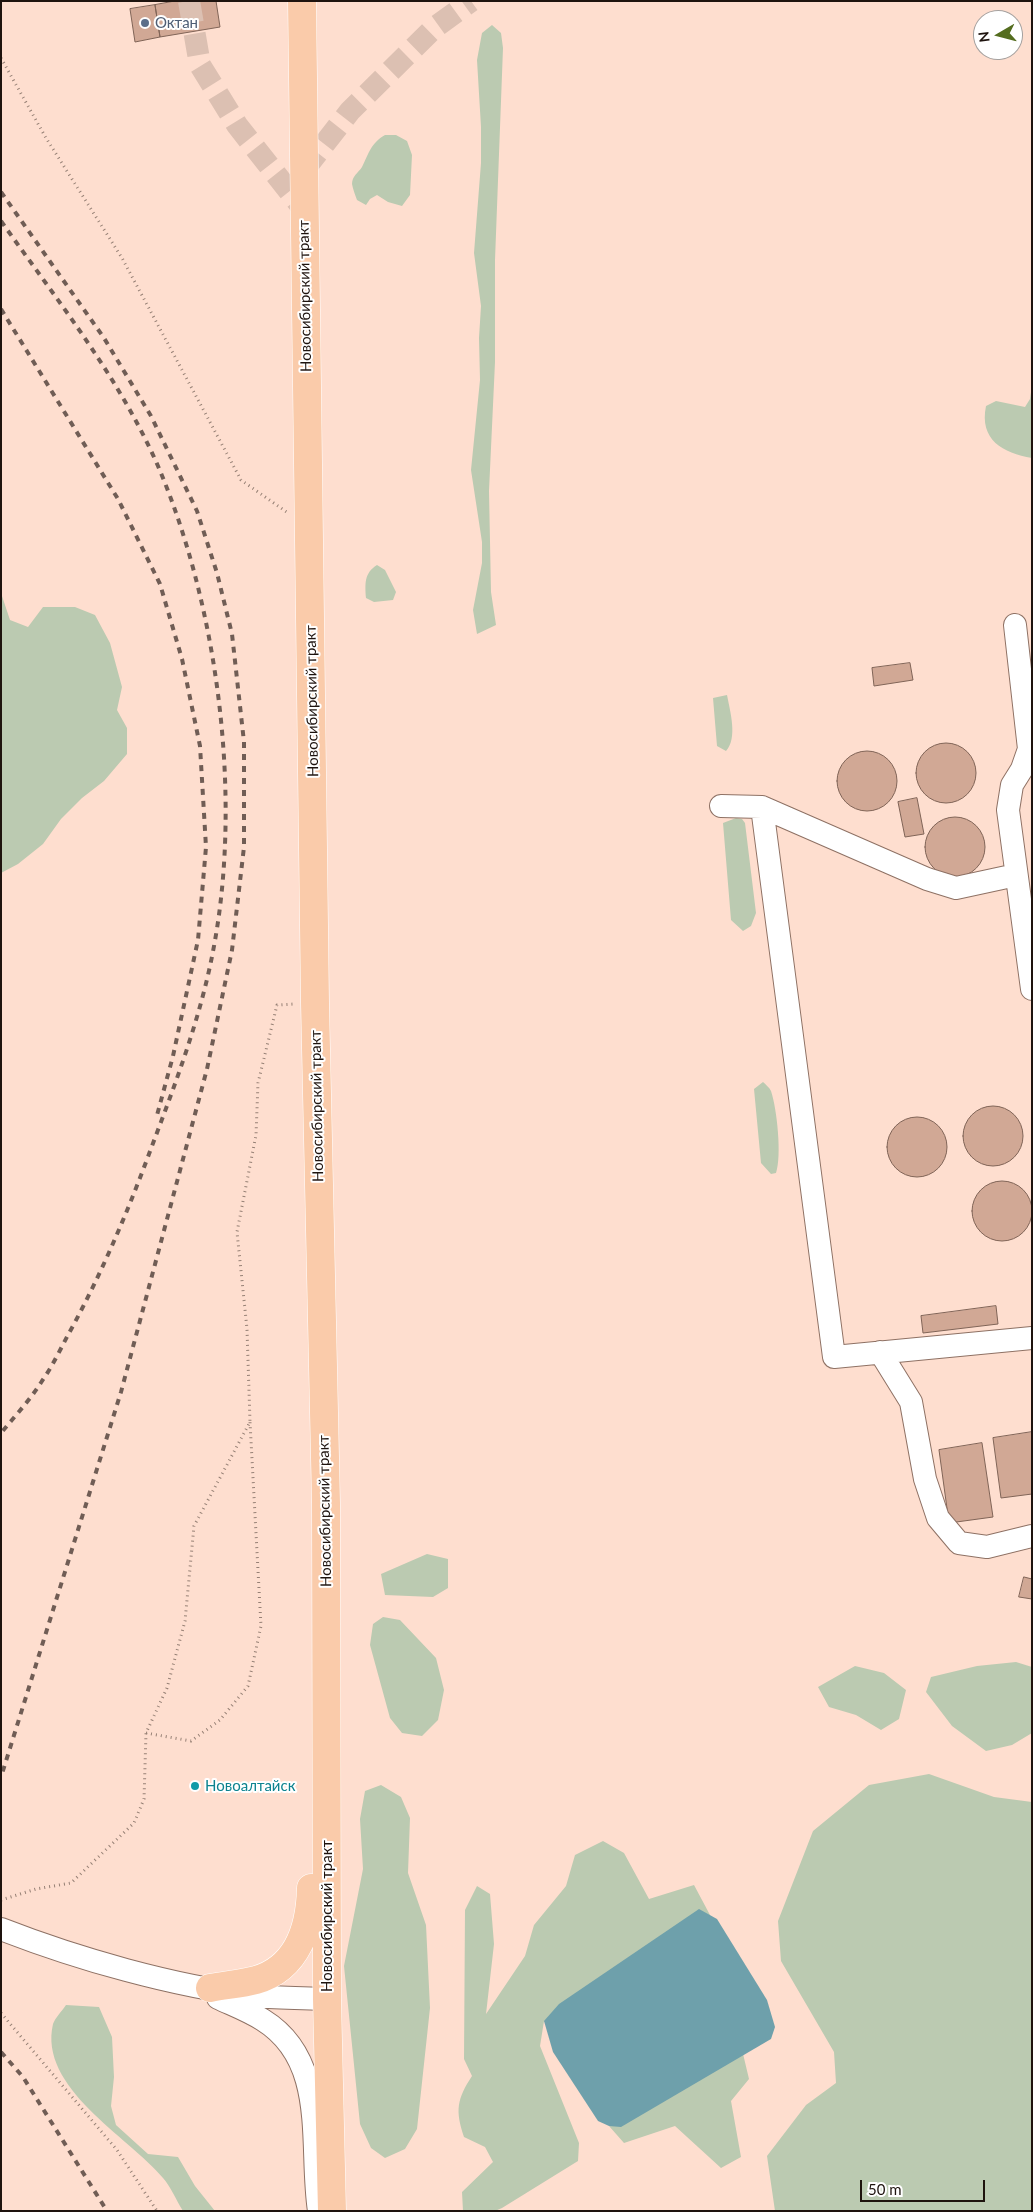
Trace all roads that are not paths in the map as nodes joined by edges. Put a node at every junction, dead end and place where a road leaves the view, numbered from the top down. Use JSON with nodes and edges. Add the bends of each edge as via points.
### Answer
{"nodes":[{"id":1,"x":302,"y":1,"type":"edge"},
{"id":2,"x":1015,"y":626,"type":"dead end"},
{"id":3,"x":722,"y":806,"type":"dead end"},
{"id":4,"x":762,"y":807,"type":"junction"},
{"id":5,"x":1016,"y":875,"type":"junction"},
{"id":6,"x":1032,"y":989,"type":"edge"},
{"id":7,"x":1032,"y":1338,"type":"edge"},
{"id":8,"x":880,"y":1352,"type":"junction"},
{"id":9,"x":1032,"y":1536,"type":"edge"},
{"id":10,"x":326,"y":1559,"type":"junction"},
{"id":11,"x":1,"y":1929,"type":"edge"},
{"id":12,"x":183,"y":1982,"type":"junction"},
{"id":13,"x":210,"y":1988,"type":"junction"},
{"id":14,"x":327,"y":1999,"type":"junction"},
{"id":15,"x":319,"y":2211,"type":"edge"},
{"id":16,"x":332,"y":2211,"type":"edge"}],
"edges":[{"from":1,"to":10,"type":"main road","name":"Новосибирский тракт"},
{"from":2,"to":5,"type":"street","via":[[1029,748],[1022,769],[1012,784],[1008,810]]},
{"from":3,"to":4,"type":"street"},
{"from":4,"to":5,"type":"street","via":[[926,879],[956,888]]},
{"from":4,"to":8,"type":"street","via":[[834,1357]]},
{"from":5,"to":6,"type":"street"},
{"from":7,"to":8,"type":"street"},
{"from":8,"to":9,"type":"street","via":[[911,1402],[926,1479],[938,1518],[958,1543],[987,1547]]},
{"from":10,"to":13,"type":"main road","via":[[318,1622],[307,1926],[301,1941],[279,1969],[256,1980]]},
{"from":10,"to":14,"type":"main road","name":"Новосибирский тракт"},
{"from":11,"to":12,"type":"street","via":[[107,1964]]},
{"from":12,"to":13,"type":"street"},
{"from":12,"to":15,"type":"street","via":[[265,2021],[299,2056],[311,2098]]},
{"from":13,"to":14,"type":"street","via":[[255,1996]]},
{"from":14,"to":16,"type":"main road","name":"Новосибирский тракт"}]}
